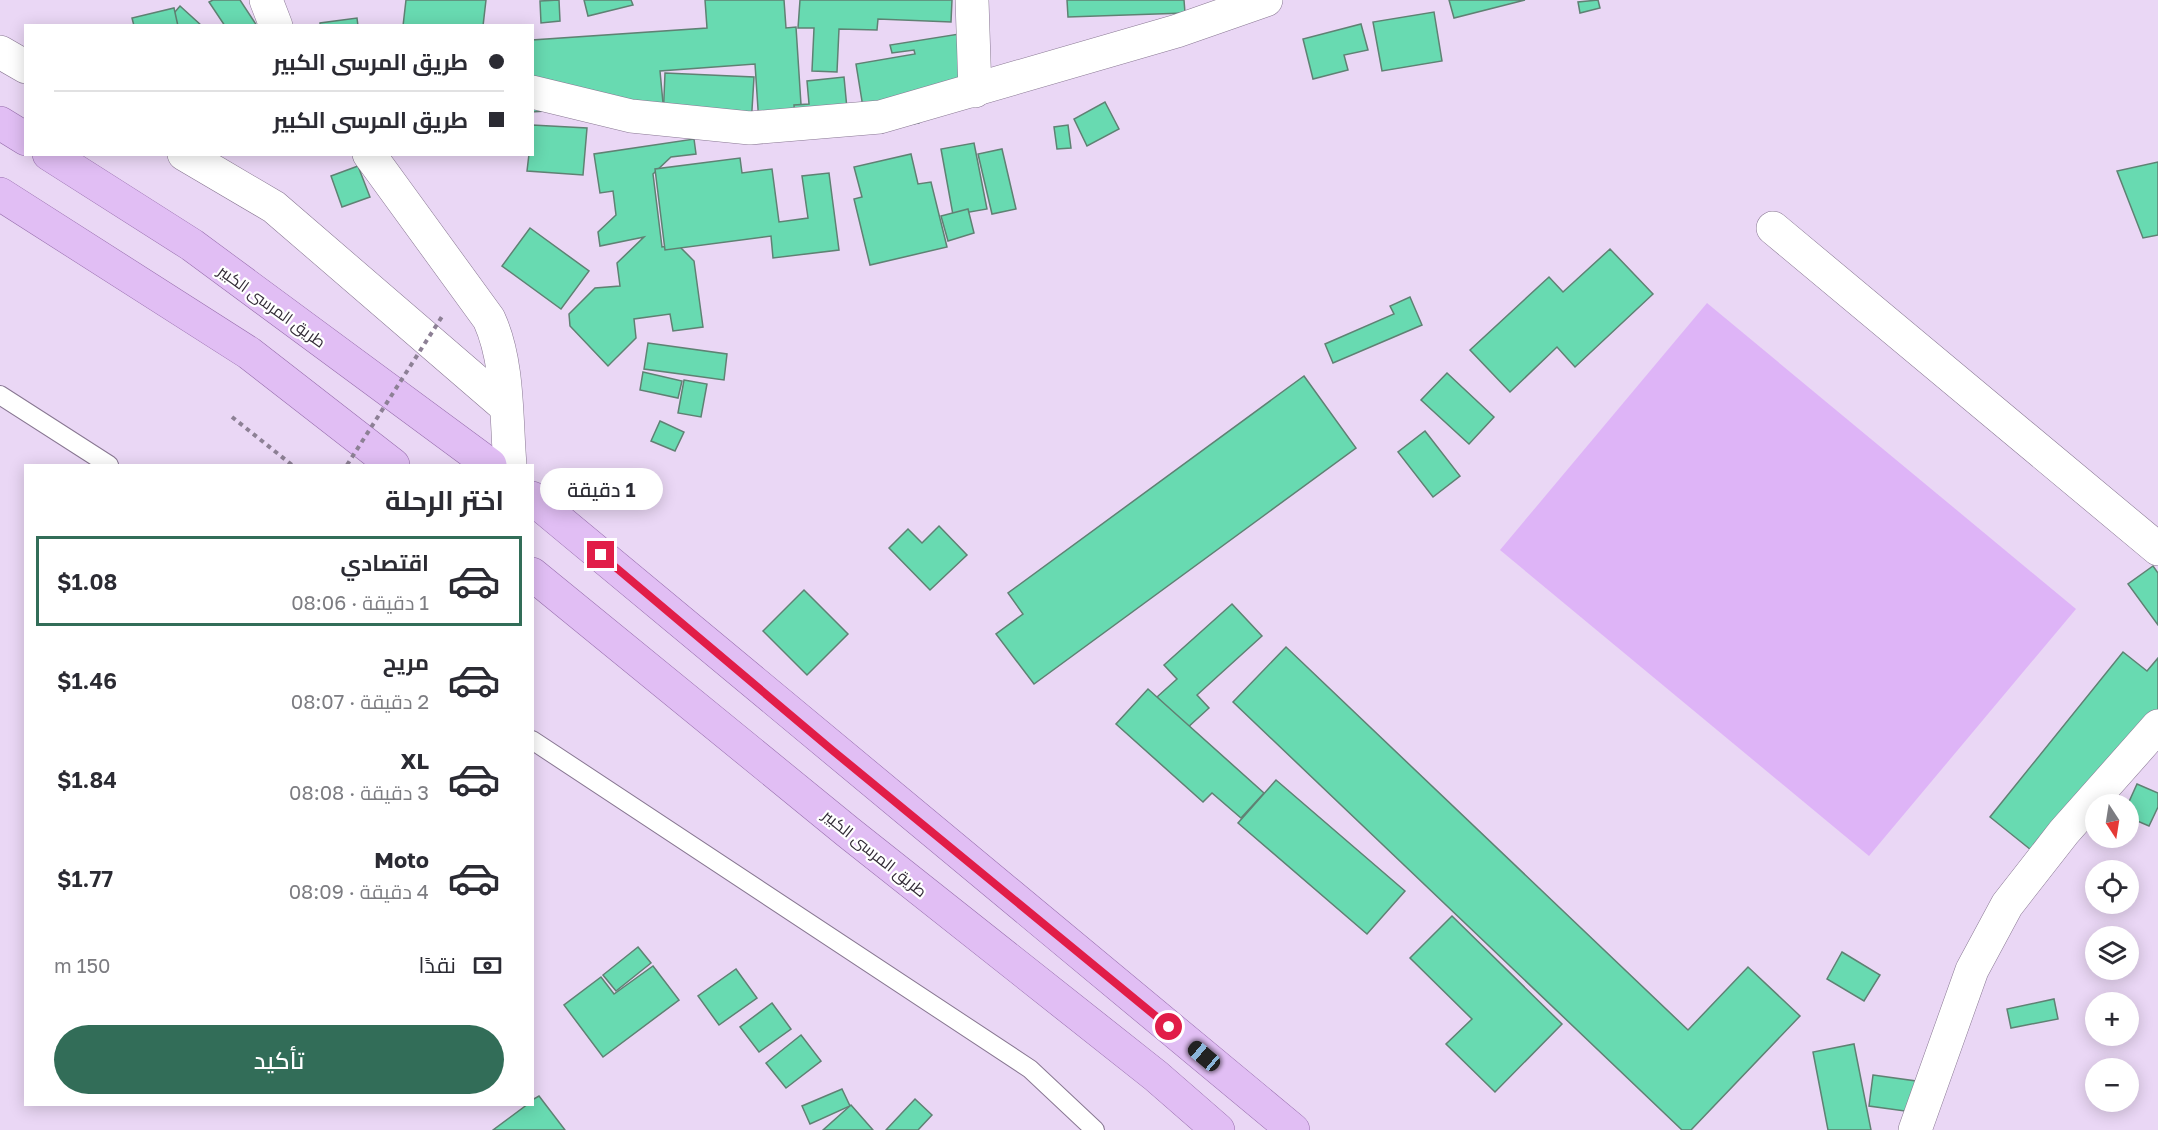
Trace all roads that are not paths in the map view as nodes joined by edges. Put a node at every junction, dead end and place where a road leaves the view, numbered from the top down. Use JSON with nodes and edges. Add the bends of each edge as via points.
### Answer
{"nodes":[{"id":1,"x":266,"y":0,"type":"edge"},
{"id":2,"x":972,"y":0,"type":"edge"},
{"id":3,"x":1266,"y":0,"type":"edge"},
{"id":4,"x":275,"y":24,"type":"edge"},
{"id":5,"x":0,"y":52,"type":"edge"},
{"id":6,"x":24,"y":67,"type":"edge"},
{"id":7,"x":975,"y":91,"type":"junction"},
{"id":8,"x":534,"y":92,"type":"edge"},
{"id":9,"x":0,"y":123,"type":"edge"},
{"id":10,"x":24,"y":138,"type":"edge"},
{"id":11,"x":53,"y":156,"type":"edge"},
{"id":12,"x":187,"y":156,"type":"edge"},
{"id":13,"x":370,"y":156,"type":"edge"},
{"id":14,"x":0,"y":194,"type":"edge"},
{"id":15,"x":1773,"y":228,"type":"dead end"},
{"id":16,"x":0,"y":395,"type":"edge"},
{"id":17,"x":505,"y":406,"type":"junction"},
{"id":18,"x":107,"y":464,"type":"edge"},
{"id":19,"x":392,"y":464,"type":"edge"},
{"id":20,"x":489,"y":464,"type":"edge"},
{"id":21,"x":510,"y":464,"type":"edge"},
{"id":22,"x":534,"y":500,"type":"edge"},
{"id":23,"x":2158,"y":549,"type":"edge"},
{"id":24,"x":534,"y":576,"type":"edge"},
{"id":25,"x":2158,"y":726,"type":"edge"},
{"id":26,"x":534,"y":741,"type":"edge"},
{"id":27,"x":1095,"y":1130,"type":"edge"},
{"id":28,"x":1218,"y":1130,"type":"edge"},
{"id":29,"x":1293,"y":1130,"type":"edge"},
{"id":30,"x":1915,"y":1130,"type":"edge"}],
"edges":[{"from":1,"to":4,"type":"street"},
{"from":2,"to":7,"type":"street"},
{"from":3,"to":7,"type":"street","via":[[1177,31]]},
{"from":5,"to":6,"type":"street"},
{"from":7,"to":8,"type":"street","via":[[880,117],[750,128],[630,116]]},
{"from":9,"to":10,"type":"main road"},
{"from":11,"to":20,"type":"main road","name":"طريق المرسى الكبير","via":[[192,245]]},
{"from":12,"to":17,"type":"street","via":[[274,207]]},
{"from":13,"to":17,"type":"street","via":[[489,319],[498,338]]},
{"from":14,"to":19,"type":"main road","via":[[249,353]]},
{"from":15,"to":23,"type":"street"},
{"from":16,"to":18,"type":"lane"},
{"from":17,"to":21,"type":"street"},
{"from":22,"to":29,"type":"main road"},
{"from":24,"to":28,"type":"main road","name":"طريق المرسى الكبير"},
{"from":25,"to":30,"type":"street","via":[[2064,832],[2007,905],[1972,970]]},
{"from":26,"to":27,"type":"lane","via":[[1030,1070]]}]}
